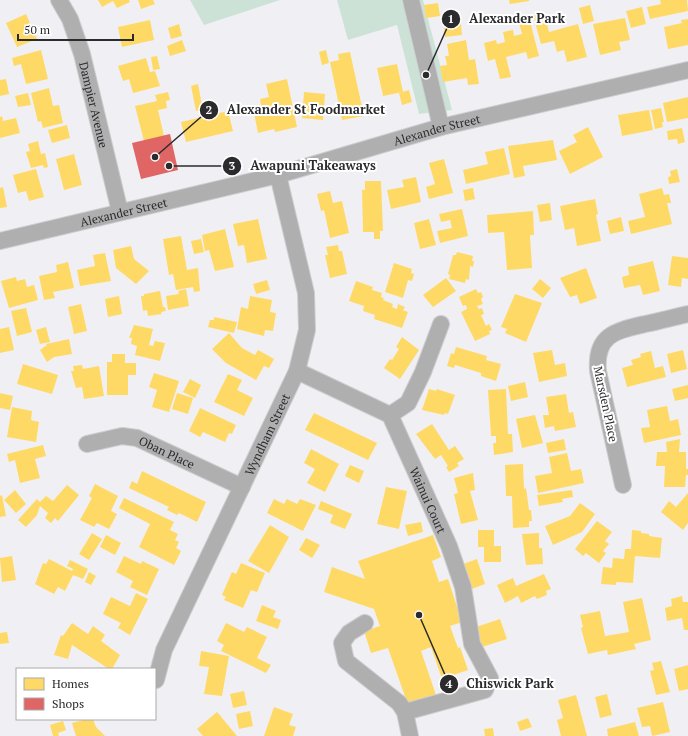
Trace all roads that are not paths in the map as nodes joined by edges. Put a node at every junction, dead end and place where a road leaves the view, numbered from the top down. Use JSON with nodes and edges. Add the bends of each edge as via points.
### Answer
{"nodes":[{"id":1,"x":59,"y":0,"type":"edge"},
{"id":2,"x":411,"y":0,"type":"edge"},
{"id":3,"x":688,"y":70,"type":"edge"},
{"id":4,"x":441,"y":127,"type":"junction"},
{"id":5,"x":278,"y":175,"type":"junction"},
{"id":6,"x":120,"y":212,"type":"junction"},
{"id":7,"x":0,"y":241,"type":"edge"},
{"id":8,"x":688,"y":314,"type":"edge"},
{"id":9,"x":441,"y":324,"type":"dead end"},
{"id":10,"x":297,"y":370,"type":"junction"},
{"id":11,"x":390,"y":415,"type":"junction"},
{"id":12,"x":87,"y":444,"type":"dead end"},
{"id":13,"x":623,"y":486,"type":"dead end"},
{"id":14,"x":242,"y":487,"type":"junction"},
{"id":15,"x":365,"y":623,"type":"dead end"},
{"id":16,"x":156,"y":680,"type":"dead end"},
{"id":17,"x":405,"y":712,"type":"junction"},
{"id":18,"x":410,"y":736,"type":"edge"}],
"edges":[{"from":1,"to":6,"type":"street","name":"Dampier Avenue","via":[[70,19],[82,54]]},
{"from":2,"to":4,"type":"street"},
{"from":3,"to":4,"type":"street","name":"Alexander Street"},
{"from":4,"to":5,"type":"street","name":"Alexander Street"},
{"from":5,"to":6,"type":"street","name":"Alexander Street"},
{"from":5,"to":10,"type":"street","name":"Wyndham Street","via":[[306,293],[307,330]]},
{"from":6,"to":7,"type":"street","name":"Alexander Street"},
{"from":8,"to":13,"type":"street","name":"Marsden Place","via":[[620,330],[609,335],[597,356]]},
{"from":9,"to":11,"type":"street","via":[[408,403]]},
{"from":10,"to":11,"type":"street"},
{"from":10,"to":14,"type":"street","name":"Wyndham Street"},
{"from":11,"to":17,"type":"street","name":"Wainui Court","via":[[449,546],[463,587],[472,644],[490,678],[485,690]]},
{"from":12,"to":14,"type":"street","name":"Oban Place","via":[[122,436],[137,438]]},
{"from":14,"to":16,"type":"street","name":"Wyndham Street","via":[[164,650]]},
{"from":15,"to":17,"type":"street","via":[[349,633],[342,644],[346,661],[398,703]]},
{"from":17,"to":18,"type":"street"}]}
